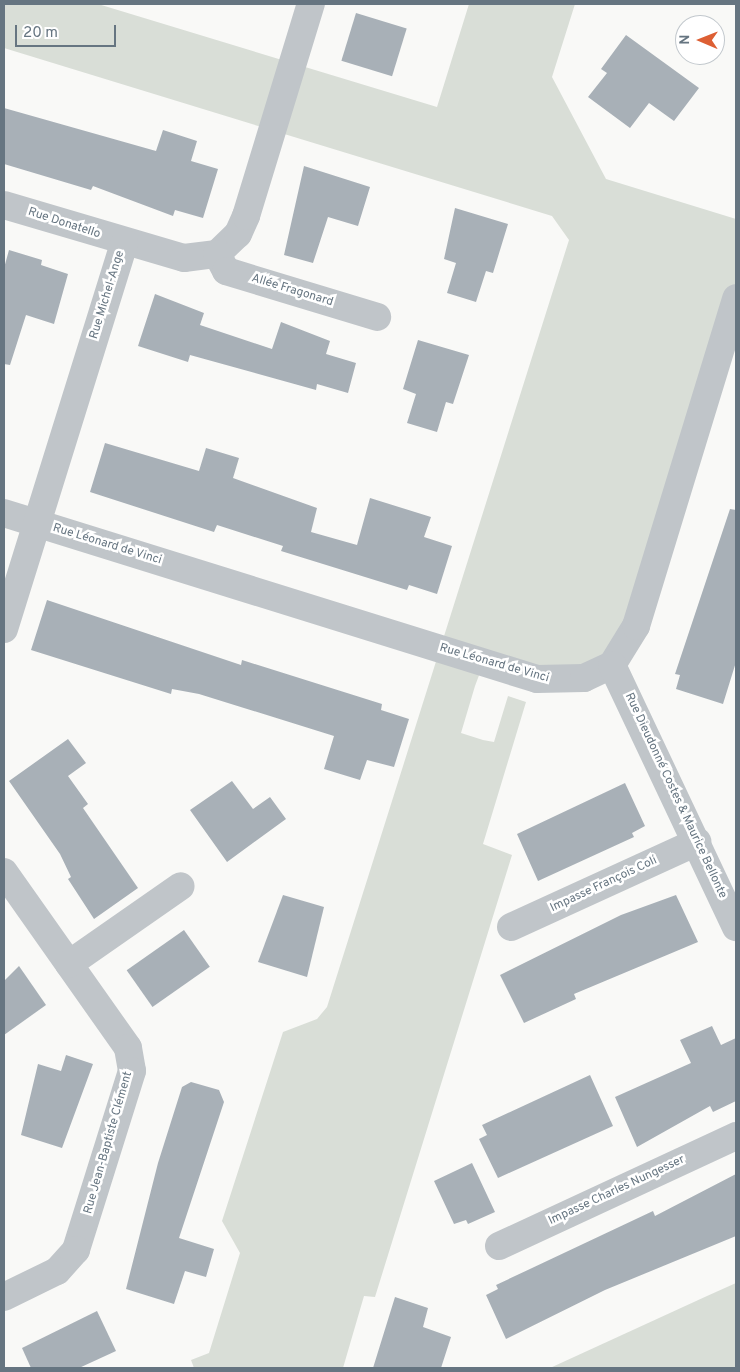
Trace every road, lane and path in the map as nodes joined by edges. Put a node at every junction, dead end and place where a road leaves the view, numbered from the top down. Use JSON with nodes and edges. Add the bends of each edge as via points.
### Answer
{"nodes":[{"id":1,"x":311,"y":4,"type":"edge"},
{"id":2,"x":4,"y":205,"type":"edge"},
{"id":3,"x":124,"y":244,"type":"junction"},
{"id":4,"x":217,"y":254,"type":"junction"},
{"id":5,"x":736,"y":298,"type":"edge"},
{"id":6,"x":377,"y":317,"type":"dead end"},
{"id":7,"x":4,"y":513,"type":"edge"},
{"id":8,"x":36,"y":523,"type":"junction"},
{"id":9,"x":4,"y":629,"type":"edge"},
{"id":10,"x":612,"y":665,"type":"junction"},
{"id":11,"x":697,"y":842,"type":"junction"},
{"id":12,"x":4,"y":872,"type":"edge"},
{"id":13,"x":181,"y":886,"type":"dead end"},
{"id":14,"x":736,"y":927,"type":"edge"},
{"id":15,"x":511,"y":928,"type":"dead end"},
{"id":16,"x":70,"y":964,"type":"junction"},
{"id":17,"x":736,"y":1136,"type":"edge"},
{"id":18,"x":499,"y":1246,"type":"dead end"},
{"id":19,"x":4,"y":1297,"type":"edge"}],
"edges":[{"from":1,"to":4,"type":"street","via":[[246,216],[238,234]]},
{"from":2,"to":3,"type":"street","name":"Rue Donatello"},
{"from":3,"to":4,"type":"street","name":"Rue Michel-Ange","via":[[184,258]]},
{"from":3,"to":8,"type":"street","name":"Rue Michel-Ange"},
{"from":4,"to":6,"type":"street","name":"Allée Fragonard","via":[[226,271]]},
{"from":5,"to":10,"type":"street","via":[[636,626]]},
{"from":7,"to":8,"type":"street","name":"Rue Léonard de Vinci"},
{"from":8,"to":9,"type":"street"},
{"from":8,"to":10,"type":"street","name":"Rue Léonard de Vinci","via":[[537,678],[573,681]]},
{"from":10,"to":11,"type":"street","name":"Rue Dieudonné Costes & Maurice Bellonte"},
{"from":11,"to":14,"type":"street","name":"Rue Dieudonné Costes & Maurice Bellonte"},
{"from":11,"to":15,"type":"street","name":"Impasse François Coli"},
{"from":12,"to":16,"type":"street","name":"Rue Jean-Baptiste Clément"},
{"from":13,"to":16,"type":"street"},
{"from":16,"to":19,"type":"street","name":"Rue Jean-Baptiste Clément","via":[[128,1048],[132,1071],[76,1250],[57,1271]]},
{"from":17,"to":18,"type":"street","name":"Impasse Charles Nungesser"}]}
